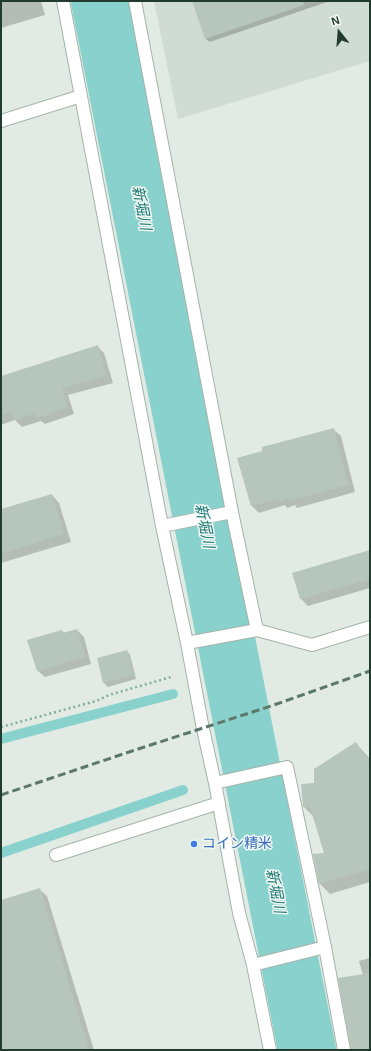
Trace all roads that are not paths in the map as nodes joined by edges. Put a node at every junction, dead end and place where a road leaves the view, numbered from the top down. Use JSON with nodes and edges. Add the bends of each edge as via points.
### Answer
{"nodes":[{"id":1,"x":63,"y":1,"type":"edge"},
{"id":2,"x":135,"y":1,"type":"edge"},
{"id":3,"x":81,"y":96,"type":"junction"},
{"id":4,"x":1,"y":121,"type":"edge"},
{"id":5,"x":232,"y":512,"type":"junction"},
{"id":6,"x":162,"y":526,"type":"junction"},
{"id":7,"x":370,"y":627,"type":"edge"},
{"id":8,"x":253,"y":630,"type":"junction"},
{"id":9,"x":187,"y":643,"type":"junction"},
{"id":10,"x":215,"y":783,"type":"junction"},
{"id":11,"x":219,"y":803,"type":"junction"},
{"id":12,"x":56,"y":855,"type":"dead end"},
{"id":13,"x":325,"y":947,"type":"junction"},
{"id":14,"x":253,"y":965,"type":"junction"},
{"id":15,"x":270,"y":1050,"type":"edge"},
{"id":16,"x":344,"y":1050,"type":"edge"}],
"edges":[{"from":1,"to":3,"type":"street"},
{"from":2,"to":5,"type":"street"},
{"from":3,"to":4,"type":"street"},
{"from":3,"to":6,"type":"street"},
{"from":5,"to":6,"type":"street"},
{"from":5,"to":8,"type":"street"},
{"from":6,"to":9,"type":"street"},
{"from":7,"to":8,"type":"street","via":[[312,644]]},
{"from":8,"to":9,"type":"street"},
{"from":9,"to":10,"type":"street"},
{"from":10,"to":11,"type":"street"},
{"from":10,"to":13,"type":"street","via":[[287,767]]},
{"from":11,"to":12,"type":"street"},
{"from":11,"to":14,"type":"street","via":[[239,913]]},
{"from":13,"to":14,"type":"street"},
{"from":13,"to":16,"type":"street"},
{"from":14,"to":15,"type":"street"}]}
